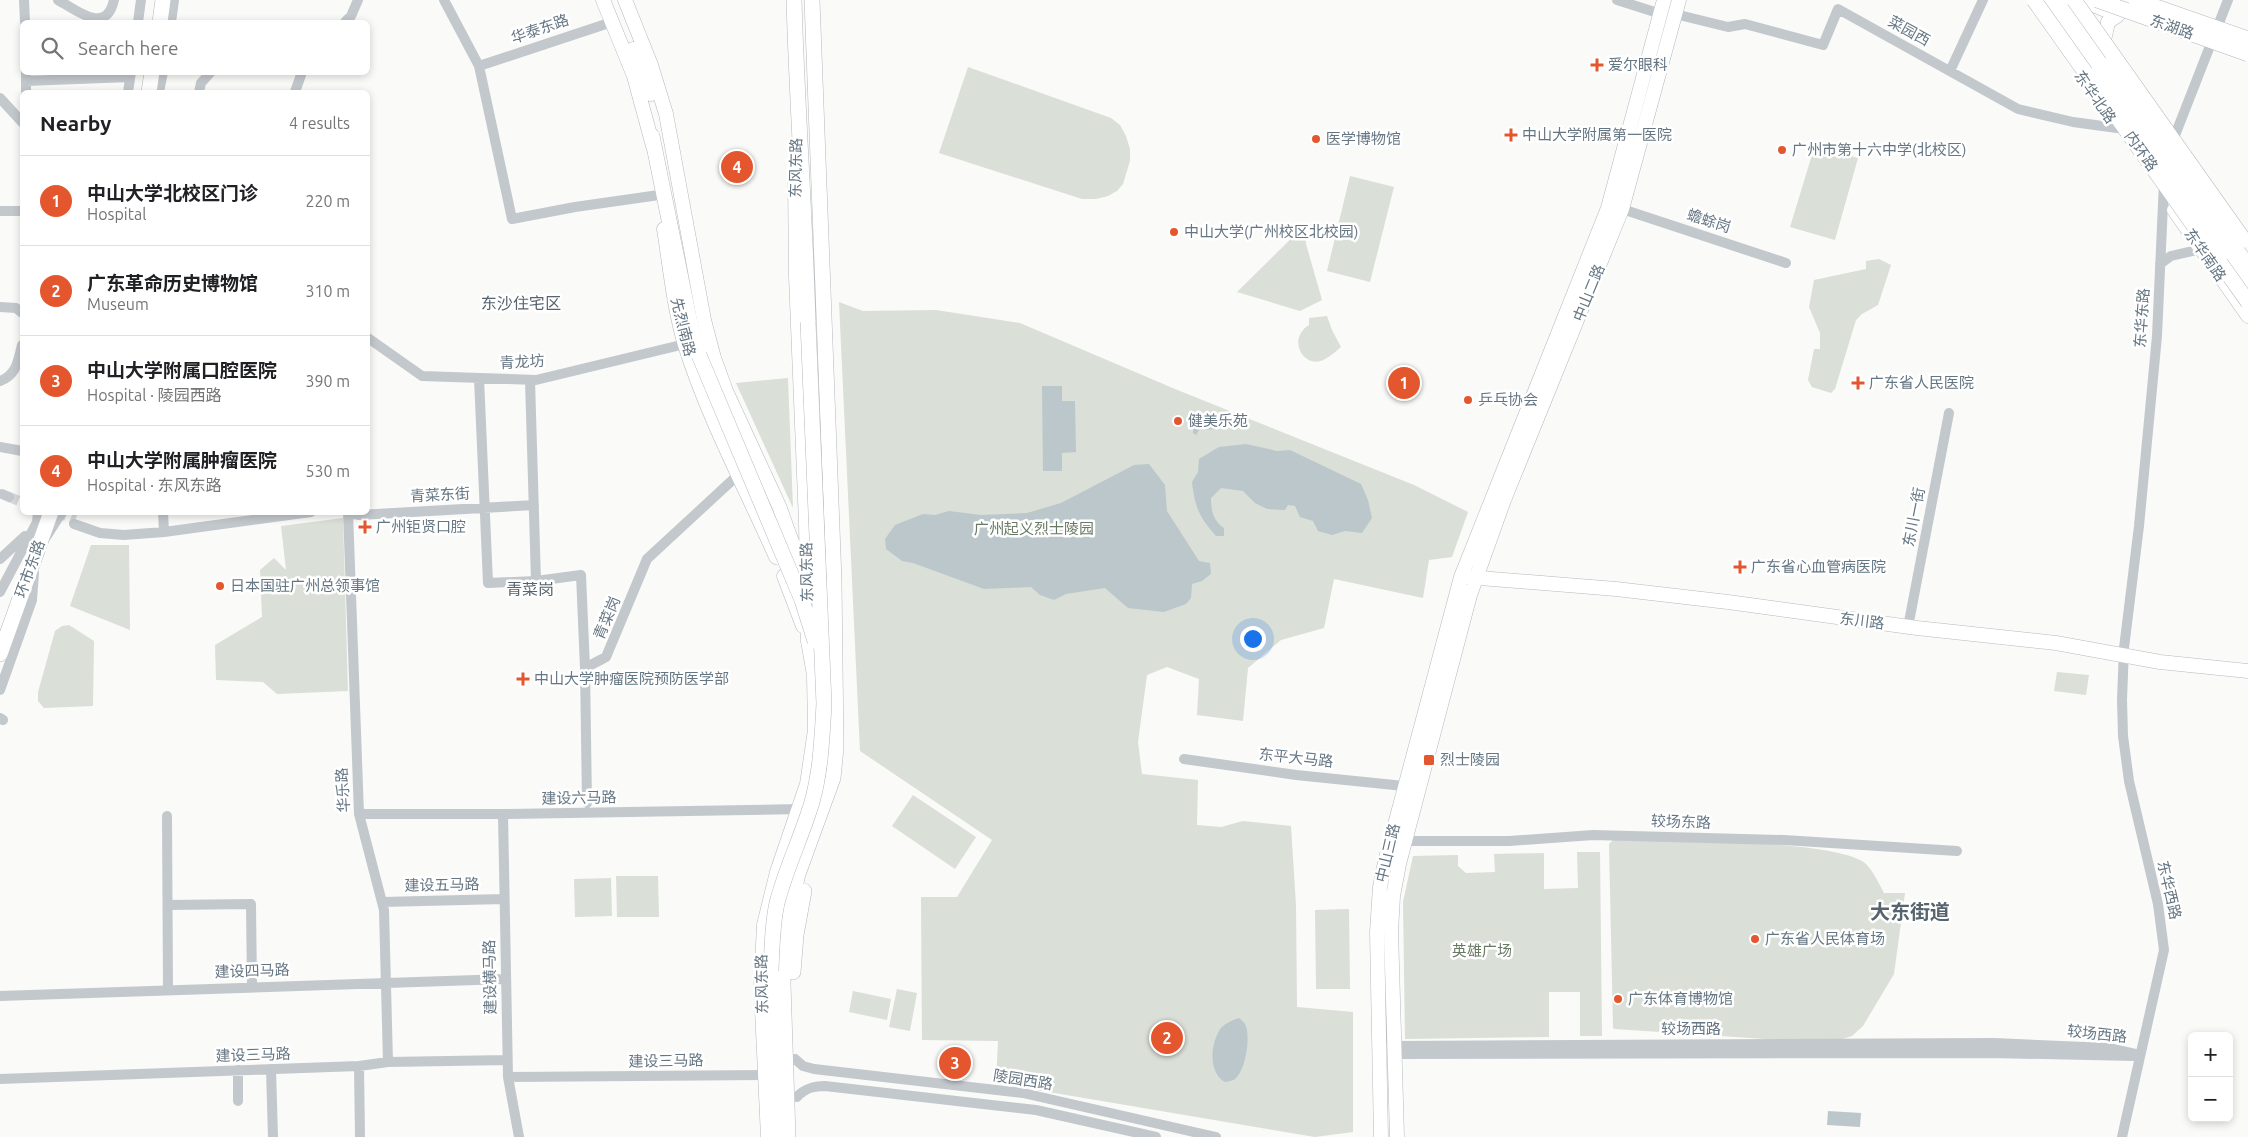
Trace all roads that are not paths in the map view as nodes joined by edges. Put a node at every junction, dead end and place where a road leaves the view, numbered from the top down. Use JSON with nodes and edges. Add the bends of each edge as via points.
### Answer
{"nodes":[{"id":1,"x":24,"y":0,"type":"edge"},
{"id":2,"x":58,"y":0,"type":"edge"},
{"id":3,"x":114,"y":0,"type":"edge"},
{"id":4,"x":141,"y":0,"type":"edge"},
{"id":5,"x":153,"y":0,"type":"edge"},
{"id":6,"x":163,"y":0,"type":"edge"},
{"id":7,"x":174,"y":0,"type":"edge"},
{"id":8,"x":358,"y":0,"type":"edge"},
{"id":9,"x":444,"y":0,"type":"edge"},
{"id":10,"x":603,"y":0,"type":"edge"},
{"id":11,"x":612,"y":0,"type":"edge"},
{"id":12,"x":625,"y":0,"type":"edge"},
{"id":13,"x":794,"y":0,"type":"edge"},
{"id":14,"x":813,"y":0,"type":"edge"},
{"id":15,"x":1617,"y":0,"type":"edge"},
{"id":16,"x":1679,"y":0,"type":"edge"},
{"id":17,"x":1983,"y":0,"type":"edge"},
{"id":18,"x":2026,"y":0,"type":"edge"},
{"id":19,"x":2034,"y":0,"type":"edge"},
{"id":20,"x":2047,"y":0,"type":"edge"},
{"id":21,"x":2062,"y":0,"type":"edge"},
{"id":22,"x":2074,"y":0,"type":"edge"},
{"id":23,"x":2081,"y":0,"type":"edge"},
{"id":24,"x":2097,"y":0,"type":"edge"},
{"id":25,"x":2135,"y":0,"type":"edge"},
{"id":26,"x":2228,"y":0,"type":"edge"},
{"id":27,"x":1662,"y":7,"type":"edge"},
{"id":28,"x":1675,"y":14,"type":"junction"},
{"id":29,"x":2118,"y":15,"type":"junction"},
{"id":30,"x":25,"y":20,"type":"edge"},
{"id":31,"x":138,"y":20,"type":"edge"},
{"id":32,"x":150,"y":20,"type":"edge"},
{"id":33,"x":160,"y":20,"type":"edge"},
{"id":34,"x":171,"y":20,"type":"edge"},
{"id":35,"x":347,"y":20,"type":"edge"},
{"id":36,"x":612,"y":22,"type":"junction"},
{"id":37,"x":2216,"y":27,"type":"junction"},
{"id":38,"x":2105,"y":36,"type":"junction"},
{"id":39,"x":2248,"y":38,"type":"edge"},
{"id":40,"x":2209,"y":46,"type":"junction"},
{"id":41,"x":2248,"y":54,"type":"edge"},
{"id":42,"x":2248,"y":60,"type":"edge"},
{"id":43,"x":479,"y":66,"type":"junction"},
{"id":44,"x":2103,"y":69,"type":"junction"},
{"id":45,"x":1950,"y":71,"type":"junction"},
{"id":46,"x":98,"y":75,"type":"edge"},
{"id":47,"x":134,"y":75,"type":"edge"},
{"id":48,"x":134,"y":75,"type":"edge"},
{"id":49,"x":152,"y":75,"type":"edge"},
{"id":50,"x":162,"y":75,"type":"edge"},
{"id":51,"x":208,"y":75,"type":"edge"},
{"id":52,"x":301,"y":75,"type":"edge"},
{"id":53,"x":26,"y":77,"type":"edge"},
{"id":54,"x":26,"y":90,"type":"edge"},
{"id":55,"x":129,"y":90,"type":"edge"},
{"id":56,"x":138,"y":90,"type":"edge"},
{"id":57,"x":149,"y":90,"type":"edge"},
{"id":58,"x":159,"y":90,"type":"edge"},
{"id":59,"x":200,"y":90,"type":"edge"},
{"id":60,"x":297,"y":90,"type":"edge"},
{"id":61,"x":0,"y":98,"type":"edge"},
{"id":62,"x":797,"y":105,"type":"junction"},
{"id":63,"x":2159,"y":110,"type":"junction"},
{"id":64,"x":20,"y":120,"type":"edge"},
{"id":65,"x":2120,"y":133,"type":"junction"},
{"id":66,"x":2175,"y":134,"type":"junction"},
{"id":67,"x":652,"y":136,"type":"junction"},
{"id":68,"x":2171,"y":147,"type":"junction"},
{"id":69,"x":2139,"y":160,"type":"junction"},
{"id":70,"x":2165,"y":175,"type":"junction"},
{"id":71,"x":680,"y":183,"type":"junction"},
{"id":72,"x":2163,"y":194,"type":"junction"},
{"id":73,"x":660,"y":195,"type":"junction"},
{"id":74,"x":1622,"y":209,"type":"junction"},
{"id":75,"x":0,"y":211,"type":"edge"},
{"id":76,"x":20,"y":211,"type":"edge"},
{"id":77,"x":1603,"y":240,"type":"junction"},
{"id":78,"x":2247,"y":243,"type":"edge"},
{"id":79,"x":2204,"y":248,"type":"junction"},
{"id":80,"x":2248,"y":257,"type":"edge"},
{"id":81,"x":1786,"y":263,"type":"dead end"},
{"id":82,"x":2160,"y":264,"type":"junction"},
{"id":83,"x":2248,"y":265,"type":"edge"},
{"id":84,"x":2248,"y":282,"type":"edge"},
{"id":85,"x":2248,"y":293,"type":"edge"},
{"id":86,"x":2248,"y":302,"type":"edge"},
{"id":87,"x":0,"y":308,"type":"edge"},
{"id":88,"x":20,"y":311,"type":"edge"},
{"id":89,"x":2248,"y":316,"type":"edge"},
{"id":90,"x":370,"y":339,"type":"edge"},
{"id":91,"x":685,"y":344,"type":"junction"},
{"id":92,"x":20,"y":351,"type":"edge"},
{"id":93,"x":479,"y":378,"type":"junction"},
{"id":94,"x":530,"y":380,"type":"junction"},
{"id":95,"x":0,"y":381,"type":"edge"},
{"id":96,"x":1949,"y":413,"type":"dead end"},
{"id":97,"x":0,"y":447,"type":"edge"},
{"id":98,"x":20,"y":451,"type":"edge"},
{"id":99,"x":740,"y":474,"type":"junction"},
{"id":100,"x":774,"y":497,"type":"junction"},
{"id":101,"x":534,"y":505,"type":"junction"},
{"id":102,"x":754,"y":507,"type":"junction"},
{"id":103,"x":485,"y":508,"type":"junction"},
{"id":104,"x":370,"y":514,"type":"edge"},
{"id":105,"x":50,"y":515,"type":"edge"},
{"id":106,"x":60,"y":515,"type":"edge"},
{"id":107,"x":164,"y":515,"type":"edge"},
{"id":108,"x":289,"y":515,"type":"edge"},
{"id":109,"x":349,"y":515,"type":"edge"},
{"id":110,"x":39,"y":516,"type":"edge"},
{"id":111,"x":75,"y":522,"type":"tunnel mouth"},
{"id":112,"x":164,"y":532,"type":"junction"},
{"id":113,"x":35,"y":554,"type":"junction"},
{"id":114,"x":0,"y":559,"type":"edge"},
{"id":115,"x":1461,"y":576,"type":"junction"},
{"id":116,"x":1475,"y":578,"type":"junction"},
{"id":117,"x":536,"y":581,"type":"junction"},
{"id":118,"x":834,"y":581,"type":"junction"},
{"id":119,"x":808,"y":586,"type":"junction"},
{"id":120,"x":0,"y":592,"type":"edge"},
{"id":121,"x":0,"y":627,"type":"edge"},
{"id":122,"x":1908,"y":627,"type":"junction"},
{"id":123,"x":808,"y":640,"type":"junction"},
{"id":124,"x":2124,"y":651,"type":"junction"},
{"id":125,"x":0,"y":654,"type":"edge"},
{"id":126,"x":2248,"y":662,"type":"edge"},
{"id":127,"x":821,"y":664,"type":"junction"},
{"id":128,"x":585,"y":668,"type":"junction"},
{"id":129,"x":2248,"y":671,"type":"edge"},
{"id":130,"x":836,"y":678,"type":"junction"},
{"id":131,"x":0,"y":690,"type":"edge"},
{"id":132,"x":1184,"y":759,"type":"dead end"},
{"id":133,"x":1404,"y":786,"type":"junction"},
{"id":134,"x":829,"y":790,"type":"junction"},
{"id":135,"x":586,"y":802,"type":"dead end"},
{"id":136,"x":799,"y":810,"type":"junction"},
{"id":137,"x":359,"y":814,"type":"junction"},
{"id":138,"x":503,"y":814,"type":"junction"},
{"id":139,"x":167,"y":816,"type":"dead end"},
{"id":140,"x":1405,"y":841,"type":"junction"},
{"id":141,"x":1957,"y":851,"type":"dead end"},
{"id":142,"x":504,"y":899,"type":"junction"},
{"id":143,"x":382,"y":902,"type":"junction"},
{"id":144,"x":168,"y":905,"type":"junction"},
{"id":145,"x":505,"y":979,"type":"junction"},
{"id":146,"x":385,"y":981,"type":"junction"},
{"id":147,"x":252,"y":986,"type":"junction"},
{"id":148,"x":168,"y":990,"type":"junction"},
{"id":149,"x":0,"y":996,"type":"edge"},
{"id":150,"x":1379,"y":1051,"type":"junction"},
{"id":151,"x":1394,"y":1051,"type":"junction"},
{"id":152,"x":2140,"y":1056,"type":"junction"},
{"id":153,"x":795,"y":1059,"type":"junction"},
{"id":154,"x":507,"y":1060,"type":"junction"},
{"id":155,"x":388,"y":1062,"type":"junction"},
{"id":156,"x":358,"y":1066,"type":"junction"},
{"id":157,"x":271,"y":1069,"type":"junction"},
{"id":158,"x":238,"y":1070,"type":"junction"},
{"id":159,"x":823,"y":1070,"type":"junction"},
{"id":160,"x":765,"y":1075,"type":"junction"},
{"id":161,"x":508,"y":1077,"type":"junction"},
{"id":162,"x":0,"y":1079,"type":"edge"},
{"id":163,"x":822,"y":1086,"type":"junction"},
{"id":164,"x":1023,"y":1093,"type":"junction"},
{"id":165,"x":797,"y":1096,"type":"junction"},
{"id":166,"x":238,"y":1101,"type":"dead end"},
{"id":167,"x":1030,"y":1109,"type":"junction"},
{"id":168,"x":272,"y":1137,"type":"edge"},
{"id":169,"x":360,"y":1137,"type":"edge"},
{"id":170,"x":519,"y":1137,"type":"edge"},
{"id":171,"x":768,"y":1137,"type":"edge"},
{"id":172,"x":777,"y":1137,"type":"edge"},
{"id":173,"x":788,"y":1137,"type":"edge"},
{"id":174,"x":798,"y":1137,"type":"edge"},
{"id":175,"x":1156,"y":1137,"type":"edge"},
{"id":176,"x":1216,"y":1137,"type":"edge"},
{"id":177,"x":1381,"y":1137,"type":"edge"},
{"id":178,"x":1396,"y":1137,"type":"edge"},
{"id":179,"x":2122,"y":1137,"type":"edge"}],
"edges":[{"from":1,"to":30,"type":"street"},
{"from":2,"to":3,"type":"street","via":[[92,18],[104,18],[111,12]]},
{"from":4,"to":31,"type":"street"},
{"from":5,"to":32,"type":"highway"},
{"from":6,"to":33,"type":"highway"},
{"from":7,"to":34,"type":"street"},
{"from":8,"to":35,"type":"street"},
{"from":9,"to":43,"type":"street"},
{"from":10,"to":36,"type":"main road","name":"先烈南路"},
{"from":11,"to":71,"type":"main road","name":"先烈南路","via":[[647,81]]},
{"from":12,"to":71,"type":"main road","name":"先烈南路","via":[[659,88]]},
{"from":13,"to":62,"type":"highway","name":"东风东路"},
{"from":14,"to":118,"type":"highway","name":"东风东路"},
{"from":15,"to":27,"type":"street"},
{"from":16,"to":28,"type":"main road","name":"中山二路"},
{"from":17,"to":45,"type":"street"},
{"from":18,"to":65,"type":"main road","name":"东华北路"},
{"from":19,"to":79,"type":"highway","name":"内环路","bridge":true},
{"from":20,"to":44,"type":"main road"},
{"from":21,"to":44,"type":"main road"},
{"from":22,"to":78,"type":"highway","bridge":true},
{"from":23,"to":29,"type":"main road"},
{"from":23,"to":38,"type":"main road"},
{"from":24,"to":41,"type":"highway","name":"东湖路","bridge":true},
{"from":25,"to":37,"type":"main road"},
{"from":25,"to":39,"type":"highway","name":"东湖路","bridge":true},
{"from":26,"to":37,"type":"street","name":"东华东路"},
{"from":27,"to":77,"type":"main road","name":"中山二路"},
{"from":28,"to":45,"type":"street","name":"菜园西","via":[[1728,27],[1745,24],[1823,45],[1838,9]]},
{"from":28,"to":74,"type":"main road","name":"中山二路"},
{"from":29,"to":38,"type":"main road","via":[[2108,22]]},
{"from":29,"to":40,"type":"main road"},
{"from":36,"to":43,"type":"street","name":"华泰东路"},
{"from":36,"to":67,"type":"main road","name":"先烈南路","via":[[634,76]]},
{"from":37,"to":39,"type":"main road"},
{"from":37,"to":40,"type":"street","name":"东华东路"},
{"from":38,"to":63,"type":"main road"},
{"from":40,"to":42,"type":"main road"},
{"from":40,"to":66,"type":"street","name":"东华东路"},
{"from":43,"to":73,"type":"street","via":[[512,219]]},
{"from":44,"to":83,"type":"main road","bridge":true},
{"from":44,"to":84,"type":"main road","bridge":true},
{"from":45,"to":65,"type":"street","name":"菜园西","via":[[2018,109]]},
{"from":46,"to":53,"type":"street"},
{"from":47,"to":55,"type":"street"},
{"from":48,"to":56,"type":"highway"},
{"from":49,"to":57,"type":"highway"},
{"from":50,"to":58,"type":"street"},
{"from":51,"to":59,"type":"street"},
{"from":52,"to":60,"type":"street"},
{"from":53,"to":54,"type":"street"},
{"from":61,"to":64,"type":"street"},
{"from":62,"to":119,"type":"main road","name":"东风东路","via":[[796,276]]},
{"from":62,"to":127,"type":"highway","bridge":true,"via":[[803,180]]},
{"from":63,"to":65,"type":"main road","via":[[2139,132]]},
{"from":63,"to":66,"type":"main road"},
{"from":63,"to":68,"type":"street"},
{"from":65,"to":69,"type":"main road","name":"东华北路"},
{"from":66,"to":68,"type":"street","name":"东华东路"},
{"from":66,"to":78,"type":"main road"},
{"from":67,"to":73,"type":"main road","name":"先烈南路"},
{"from":67,"to":127,"type":"highway","bridge":true,"via":[[699,355],[802,600]]},
{"from":68,"to":70,"type":"street","name":"东华东路"},
{"from":68,"to":80,"type":"street"},
{"from":69,"to":70,"type":"street"},
{"from":69,"to":72,"type":"main road","name":"东华北路"},
{"from":70,"to":72,"type":"street","name":"东华东路"},
{"from":70,"to":85,"type":"street"},
{"from":71,"to":100,"type":"main road","name":"先烈南路","via":[[704,320],[714,358]]},
{"from":72,"to":79,"type":"main road","name":"东华南路"},
{"from":72,"to":82,"type":"street","name":"东华东路"},
{"from":73,"to":91,"type":"main road","name":"先烈南路"},
{"from":74,"to":77,"type":"main road","name":"中山二路"},
{"from":74,"to":81,"type":"street","name":"蟾蜍岗"},
{"from":75,"to":76,"type":"street"},
{"from":77,"to":115,"type":"main road","name":"中山二路"},
{"from":77,"to":116,"type":"main road","name":"中山二路"},
{"from":79,"to":82,"type":"street","via":[[2171,256]]},
{"from":79,"to":85,"type":"highway","bridge":true},
{"from":79,"to":86,"type":"highway","name":"内环路","bridge":true},
{"from":79,"to":89,"type":"main road","name":"东华南路"},
{"from":82,"to":124,"type":"street","name":"东华东路","via":[[2157,336]]},
{"from":87,"to":88,"type":"street","via":[[16,308]]},
{"from":90,"to":93,"type":"street","name":"青龙坊","via":[[422,376]]},
{"from":91,"to":94,"type":"street","name":"青龙坊"},
{"from":91,"to":99,"type":"main road","name":"先烈南路","via":[[704,398]]},
{"from":92,"to":95,"type":"street","via":[[14,371],[9,378]]},
{"from":93,"to":94,"type":"street","name":"青龙坊"},
{"from":93,"to":103,"type":"street"},
{"from":94,"to":101,"type":"street"},
{"from":96,"to":122,"type":"street","name":"东川一街"},
{"from":97,"to":98,"type":"street"},
{"from":99,"to":102,"type":"main road","name":"先烈南路"},
{"from":99,"to":128,"type":"street","name":"青菜岗","via":[[647,559],[606,657]]},
{"from":100,"to":102,"type":"main road","via":[[771,506],[761,510]]},
{"from":100,"to":119,"type":"main road","name":"先烈南路"},
{"from":101,"to":103,"type":"street","name":"青菜东街"},
{"from":101,"to":117,"type":"street"},
{"from":102,"to":123,"type":"main road","name":"先烈南路"},
{"from":103,"to":104,"type":"street","name":"青菜东街"},
{"from":103,"to":117,"type":"street","via":[[488,582]]},
{"from":105,"to":113,"type":"highway","name":"环市东路"},
{"from":106,"to":113,"type":"street"},
{"from":107,"to":112,"type":"street"},
{"from":108,"to":112,"type":"street"},
{"from":109,"to":137,"type":"street","name":"华乐路"},
{"from":110,"to":114,"type":"street","via":[[17,545]]},
{"from":110,"to":120,"type":"street"},
{"from":110,"to":121,"type":"highway","name":"环市东路"},
{"from":111,"to":112,"type":"street","via":[[110,532]]},
{"from":113,"to":125,"type":"highway","name":"环市东路"},
{"from":113,"to":131,"type":"street","via":[[32,600]]},
{"from":115,"to":116,"type":"main road","name":"东川路"},
{"from":115,"to":133,"type":"main road","name":"中山三路"},
{"from":116,"to":122,"type":"main road","name":"东川路","via":[[1616,589]]},
{"from":116,"to":140,"type":"main road","name":"中山三路"},
{"from":117,"to":128,"type":"street","via":[[581,575]]},
{"from":118,"to":130,"type":"highway","name":"东风东路"},
{"from":118,"to":153,"type":"highway","name":"东风东路","via":[[845,721],[844,760],[837,794],[818,837],[800,904],[793,962]]},
{"from":119,"to":123,"type":"main road","name":"东风东路"},
{"from":119,"to":130,"type":"main road","name":"先烈南路"},
{"from":122,"to":124,"type":"main road","name":"东川路"},
{"from":123,"to":136,"type":"main road","name":"东风东路","via":[[814,675],[815,730],[810,773]]},
{"from":124,"to":126,"type":"main road","name":"东川路"},
{"from":124,"to":129,"type":"main road","name":"东川路","via":[[2160,662]]},
{"from":124,"to":152,"type":"street","name":"东华西路","via":[[2122,720],[2128,774],[2164,938],[2161,971]]},
{"from":127,"to":172,"type":"highway","name":"东风东路","bridge":true,"via":[[824,704],[818,775],[777,904],[772,938]]},
{"from":128,"to":135,"type":"street"},
{"from":130,"to":134,"type":"highway","name":"东风东路","via":[[836,759]]},
{"from":132,"to":133,"type":"street","name":"东平大马路"},
{"from":133,"to":150,"type":"main road","name":"中山三路","via":[[1379,901]]},
{"from":134,"to":136,"type":"street","via":[[822,799]]},
{"from":134,"to":173,"type":"highway","name":"东风东路","via":[[798,874],[784,939]]},
{"from":136,"to":138,"type":"street","name":"建设六马路"},
{"from":136,"to":160,"type":"main road","name":"东风东路","via":[[777,872],[764,925],[761,980]]},
{"from":137,"to":138,"type":"street","name":"建设六马路"},
{"from":137,"to":143,"type":"street","name":"华乐路"},
{"from":138,"to":142,"type":"street","name":"建设横马路"},
{"from":139,"to":144,"type":"street"},
{"from":140,"to":141,"type":"street","name":"较场东路","via":[[1509,841],[1593,835],[1784,840]]},
{"from":140,"to":151,"type":"main road","name":"中山三路","via":[[1392,909]]},
{"from":142,"to":143,"type":"street","name":"建设五马路"},
{"from":142,"to":145,"type":"street","name":"建设横马路"},
{"from":143,"to":146,"type":"street","name":"华乐路"},
{"from":144,"to":147,"type":"street","via":[[250,904]]},
{"from":144,"to":148,"type":"street"},
{"from":145,"to":146,"type":"street","name":"建设四马路"},
{"from":145,"to":154,"type":"street","name":"建设横马路"},
{"from":146,"to":147,"type":"street","name":"建设四马路"},
{"from":146,"to":155,"type":"street","name":"华乐路"},
{"from":147,"to":148,"type":"street","name":"建设四马路"},
{"from":148,"to":149,"type":"street","name":"建设四马路"},
{"from":150,"to":151,"type":"street","name":"较场西路"},
{"from":150,"to":177,"type":"main road","name":"中山三路"},
{"from":151,"to":152,"type":"street","name":"较场西路"},
{"from":151,"to":178,"type":"main road","name":"中山三路"},
{"from":152,"to":179,"type":"street","name":"东华西路"},
{"from":153,"to":159,"type":"street","name":"陵园西路","via":[[803,1066]]},
{"from":153,"to":165,"type":"highway","name":"东风东路"},
{"from":154,"to":155,"type":"street","name":"建设三马路"},
{"from":154,"to":161,"type":"street","name":"建设横马路"},
{"from":155,"to":156,"type":"street","name":"建设三马路"},
{"from":156,"to":157,"type":"street","name":"建设三马路"},
{"from":156,"to":169,"type":"street"},
{"from":157,"to":158,"type":"street","name":"建设三马路"},
{"from":157,"to":168,"type":"street"},
{"from":158,"to":162,"type":"street","name":"建设三马路"},
{"from":158,"to":166,"type":"street"},
{"from":159,"to":163,"type":"street","via":[[818,1076]]},
{"from":159,"to":164,"type":"street","name":"陵园西路"},
{"from":160,"to":161,"type":"street","name":"建设三马路"},
{"from":160,"to":171,"type":"main road","name":"东风东路"},
{"from":161,"to":170,"type":"street","name":"建设横马路"},
{"from":163,"to":165,"type":"street","name":"陵园西路","via":[[803,1090]]},
{"from":163,"to":167,"type":"street","name":"陵园西路"},
{"from":164,"to":167,"type":"street"},
{"from":164,"to":176,"type":"street","name":"陵园西路"},
{"from":165,"to":174,"type":"highway","name":"东风东路"},
{"from":167,"to":175,"type":"street","name":"陵园西路"}]}
